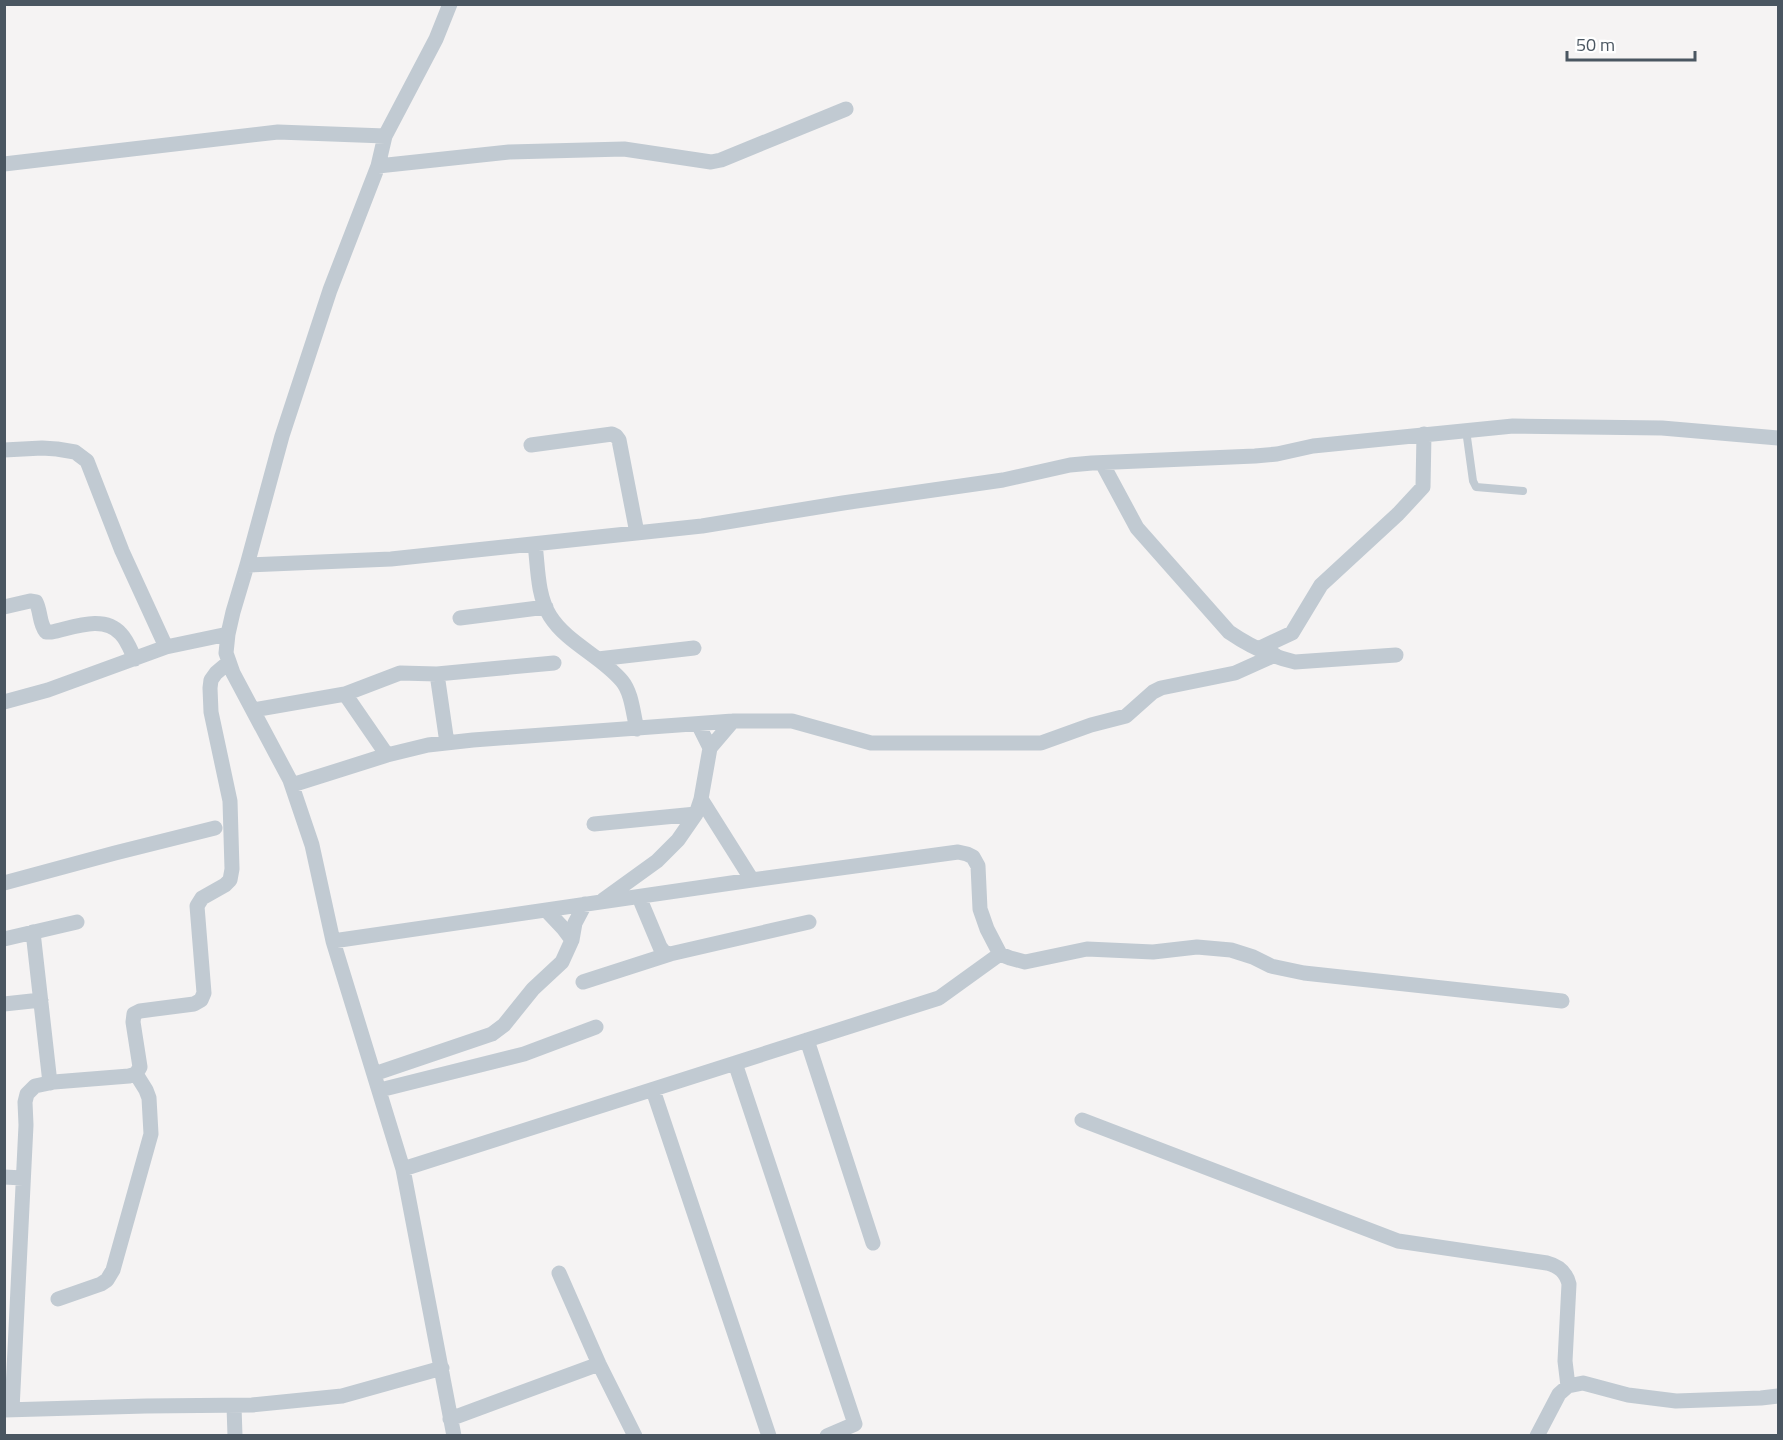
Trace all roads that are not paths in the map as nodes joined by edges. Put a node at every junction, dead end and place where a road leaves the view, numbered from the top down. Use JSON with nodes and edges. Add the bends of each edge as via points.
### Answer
{"nodes":[{"id":1,"x":450,"y":4,"type":"edge"},
{"id":2,"x":846,"y":109,"type":"dead end"},
{"id":3,"x":385,"y":136,"type":"junction"},
{"id":4,"x":4,"y":164,"type":"edge"},
{"id":5,"x":378,"y":166,"type":"junction"},
{"id":6,"x":1466,"y":430,"type":"junction"},
{"id":7,"x":1424,"y":434,"type":"junction"},
{"id":8,"x":1779,"y":438,"type":"edge"},
{"id":9,"x":531,"y":445,"type":"dead end"},
{"id":10,"x":4,"y":450,"type":"edge"},
{"id":11,"x":1102,"y":462,"type":"junction"},
{"id":12,"x":1523,"y":491,"type":"dead end"},
{"id":13,"x":637,"y":533,"type":"junction"},
{"id":14,"x":536,"y":544,"type":"junction"},
{"id":15,"x":248,"y":565,"type":"junction"},
{"id":16,"x":4,"y":607,"type":"edge"},
{"id":17,"x":546,"y":607,"type":"junction"},
{"id":18,"x":460,"y":618,"type":"dead end"},
{"id":19,"x":228,"y":634,"type":"junction"},
{"id":20,"x":166,"y":647,"type":"junction"},
{"id":21,"x":694,"y":648,"type":"dead end"},
{"id":22,"x":1260,"y":648,"type":"junction"},
{"id":23,"x":1275,"y":655,"type":"junction"},
{"id":24,"x":1396,"y":655,"type":"dead end"},
{"id":25,"x":135,"y":659,"type":"junction"},
{"id":26,"x":598,"y":659,"type":"junction"},
{"id":27,"x":229,"y":662,"type":"junction"},
{"id":28,"x":554,"y":663,"type":"dead end"},
{"id":29,"x":437,"y":674,"type":"junction"},
{"id":30,"x":345,"y":694,"type":"junction"},
{"id":31,"x":4,"y":702,"type":"edge"},
{"id":32,"x":253,"y":710,"type":"junction"},
{"id":33,"x":733,"y":721,"type":"junction"},
{"id":34,"x":698,"y":724,"type":"junction"},
{"id":35,"x":637,"y":729,"type":"junction"},
{"id":36,"x":447,"y":743,"type":"junction"},
{"id":37,"x":710,"y":748,"type":"junction"},
{"id":38,"x":387,"y":756,"type":"junction"},
{"id":39,"x":292,"y":785,"type":"junction"},
{"id":40,"x":701,"y":799,"type":"junction"},
{"id":41,"x":696,"y":814,"type":"junction"},
{"id":42,"x":594,"y":824,"type":"dead end"},
{"id":43,"x":215,"y":828,"type":"dead end"},
{"id":44,"x":752,"y":880,"type":"junction"},
{"id":45,"x":4,"y":883,"type":"edge"},
{"id":46,"x":639,"y":897,"type":"junction"},
{"id":47,"x":592,"y":903,"type":"junction"},
{"id":48,"x":546,"y":910,"type":"junction"},
{"id":49,"x":77,"y":922,"type":"dead end"},
{"id":50,"x":809,"y":922,"type":"dead end"},
{"id":51,"x":33,"y":932,"type":"junction"},
{"id":52,"x":4,"y":939,"type":"edge"},
{"id":53,"x":572,"y":940,"type":"junction"},
{"id":54,"x":333,"y":941,"type":"junction"},
{"id":55,"x":670,"y":954,"type":"junction"},
{"id":56,"x":1000,"y":954,"type":"junction"},
{"id":57,"x":583,"y":982,"type":"dead end"},
{"id":58,"x":41,"y":1000,"type":"junction"},
{"id":59,"x":1562,"y":1000,"type":"dead end"},
{"id":60,"x":4,"y":1004,"type":"edge"},
{"id":61,"x":596,"y":1027,"type":"dead end"},
{"id":62,"x":807,"y":1040,"type":"junction"},
{"id":63,"x":735,"y":1063,"type":"junction"},
{"id":64,"x":136,"y":1074,"type":"junction"},
{"id":65,"x":374,"y":1074,"type":"junction"},
{"id":66,"x":50,"y":1083,"type":"junction"},
{"id":67,"x":380,"y":1090,"type":"junction"},
{"id":68,"x":652,"y":1090,"type":"junction"},
{"id":69,"x":1082,"y":1120,"type":"dead end"},
{"id":70,"x":403,"y":1169,"type":"junction"},
{"id":71,"x":4,"y":1177,"type":"edge"},
{"id":72,"x":23,"y":1178,"type":"junction"},
{"id":73,"x":873,"y":1243,"type":"dead end"},
{"id":74,"x":559,"y":1273,"type":"dead end"},
{"id":75,"x":58,"y":1299,"type":"dead end"},
{"id":76,"x":599,"y":1364,"type":"junction"},
{"id":77,"x":442,"y":1368,"type":"junction"},
{"id":78,"x":1569,"y":1386,"type":"junction"},
{"id":79,"x":1779,"y":1396,"type":"edge"},
{"id":80,"x":234,"y":1406,"type":"junction"},
{"id":81,"x":8,"y":1410,"type":"edge"},
{"id":82,"x":450,"y":1419,"type":"junction"},
{"id":83,"x":235,"y":1436,"type":"edge"},
{"id":84,"x":454,"y":1436,"type":"edge"},
{"id":85,"x":635,"y":1436,"type":"edge"},
{"id":86,"x":768,"y":1436,"type":"edge"},
{"id":87,"x":827,"y":1436,"type":"edge"},
{"id":88,"x":1537,"y":1436,"type":"edge"}],
"edges":[{"from":1,"to":3,"type":"street"},
{"from":2,"to":5,"type":"street","via":[[711,162],[624,149],[509,152]]},
{"from":3,"to":4,"type":"street","via":[[278,132]]},
{"from":3,"to":5,"type":"street"},
{"from":5,"to":15,"type":"street","via":[[330,290],[282,436]]},
{"from":6,"to":7,"type":"street"},
{"from":6,"to":8,"type":"street","via":[[1513,426],[1662,428]]},
{"from":6,"to":12,"type":"lane","via":[[1476,487]]},
{"from":7,"to":11,"type":"street","via":[[1313,446],[1277,454]]},
{"from":7,"to":22,"type":"street","via":[[1423,487],[1321,585],[1292,633]]},
{"from":9,"to":13,"type":"street","via":[[616,435]]},
{"from":10,"to":20,"type":"street","via":[[57,449],[75,452],[87,461]]},
{"from":11,"to":13,"type":"street"},
{"from":11,"to":22,"type":"street","via":[[1137,528],[1229,632]]},
{"from":13,"to":14,"type":"street"},
{"from":14,"to":15,"type":"street","via":[[391,559]]},
{"from":14,"to":17,"type":"street"},
{"from":15,"to":19,"type":"street"},
{"from":16,"to":25,"type":"street","via":[[36,603],[46,632],[94,623],[110,626],[120,633]]},
{"from":17,"to":18,"type":"street"},
{"from":17,"to":26,"type":"street","via":[[566,634]]},
{"from":19,"to":20,"type":"street"},
{"from":19,"to":27,"type":"street"},
{"from":20,"to":25,"type":"street"},
{"from":21,"to":26,"type":"street"},
{"from":22,"to":23,"type":"street"},
{"from":23,"to":24,"type":"street","via":[[1295,662]]},
{"from":23,"to":33,"type":"street","via":[[1235,673],[1161,688],[1126,716],[1041,743],[871,743],[792,721]]},
{"from":25,"to":31,"type":"street"},
{"from":26,"to":35,"type":"street","via":[[623,682]]},
{"from":27,"to":32,"type":"street"},
{"from":27,"to":64,"type":"street","via":[[216,672],[210,688],[211,712],[230,801],[230,880],[202,898],[197,906],[204,993],[201,1000],[134,1014],[140,1067]]},
{"from":28,"to":29,"type":"street"},
{"from":29,"to":30,"type":"street","via":[[400,673]]},
{"from":29,"to":36,"type":"street"},
{"from":30,"to":32,"type":"street"},
{"from":30,"to":38,"type":"street"},
{"from":32,"to":39,"type":"street"},
{"from":33,"to":34,"type":"street"},
{"from":33,"to":37,"type":"street"},
{"from":34,"to":35,"type":"street"},
{"from":34,"to":37,"type":"street"},
{"from":35,"to":36,"type":"street"},
{"from":36,"to":38,"type":"street"},
{"from":37,"to":40,"type":"street"},
{"from":38,"to":39,"type":"street"},
{"from":39,"to":54,"type":"street","via":[[312,845]]},
{"from":40,"to":41,"type":"street"},
{"from":40,"to":44,"type":"street"},
{"from":41,"to":42,"type":"street"},
{"from":41,"to":47,"type":"street","via":[[657,861]]},
{"from":43,"to":45,"type":"street"},
{"from":44,"to":46,"type":"street"},
{"from":44,"to":56,"type":"street","via":[[958,852],[967,854],[978,866],[980,909]]},
{"from":46,"to":47,"type":"street"},
{"from":46,"to":55,"type":"street","via":[[660,947]]},
{"from":47,"to":48,"type":"street"},
{"from":47,"to":53,"type":"street","via":[[575,923]]},
{"from":48,"to":53,"type":"street"},
{"from":48,"to":54,"type":"street"},
{"from":49,"to":51,"type":"street"},
{"from":50,"to":55,"type":"street"},
{"from":51,"to":52,"type":"street"},
{"from":51,"to":58,"type":"street"},
{"from":53,"to":65,"type":"street","via":[[562,962],[492,1034]]},
{"from":54,"to":65,"type":"street"},
{"from":55,"to":57,"type":"street"},
{"from":56,"to":59,"type":"street","via":[[1025,962],[1087,949],[1153,952],[1197,947],[1231,950],[1271,966],[1304,973]]},
{"from":56,"to":62,"type":"street","via":[[939,998]]},
{"from":58,"to":60,"type":"street"},
{"from":58,"to":66,"type":"street"},
{"from":61,"to":67,"type":"street","via":[[524,1054]]},
{"from":62,"to":63,"type":"street"},
{"from":62,"to":73,"type":"street"},
{"from":63,"to":68,"type":"street"},
{"from":63,"to":87,"type":"street","via":[[855,1424]]},
{"from":64,"to":66,"type":"street"},
{"from":64,"to":75,"type":"street","via":[[149,1098],[151,1134],[113,1270],[101,1284]]},
{"from":65,"to":67,"type":"street"},
{"from":66,"to":72,"type":"street","via":[[35,1086],[27,1094]]},
{"from":67,"to":70,"type":"street"},
{"from":68,"to":70,"type":"street"},
{"from":68,"to":86,"type":"street"},
{"from":69,"to":78,"type":"street","via":[[1398,1241],[1559,1268],[1569,1284],[1565,1361]]},
{"from":70,"to":77,"type":"street"},
{"from":71,"to":72,"type":"street"},
{"from":72,"to":81,"type":"street"},
{"from":74,"to":76,"type":"street"},
{"from":76,"to":82,"type":"street"},
{"from":76,"to":85,"type":"street"},
{"from":77,"to":80,"type":"street","via":[[342,1396]]},
{"from":77,"to":82,"type":"street"},
{"from":78,"to":79,"type":"street","via":[[1583,1383],[1628,1395],[1676,1401]]},
{"from":78,"to":88,"type":"street","via":[[1559,1394]]},
{"from":80,"to":81,"type":"street"},
{"from":80,"to":83,"type":"street"},
{"from":82,"to":84,"type":"street"}]}
